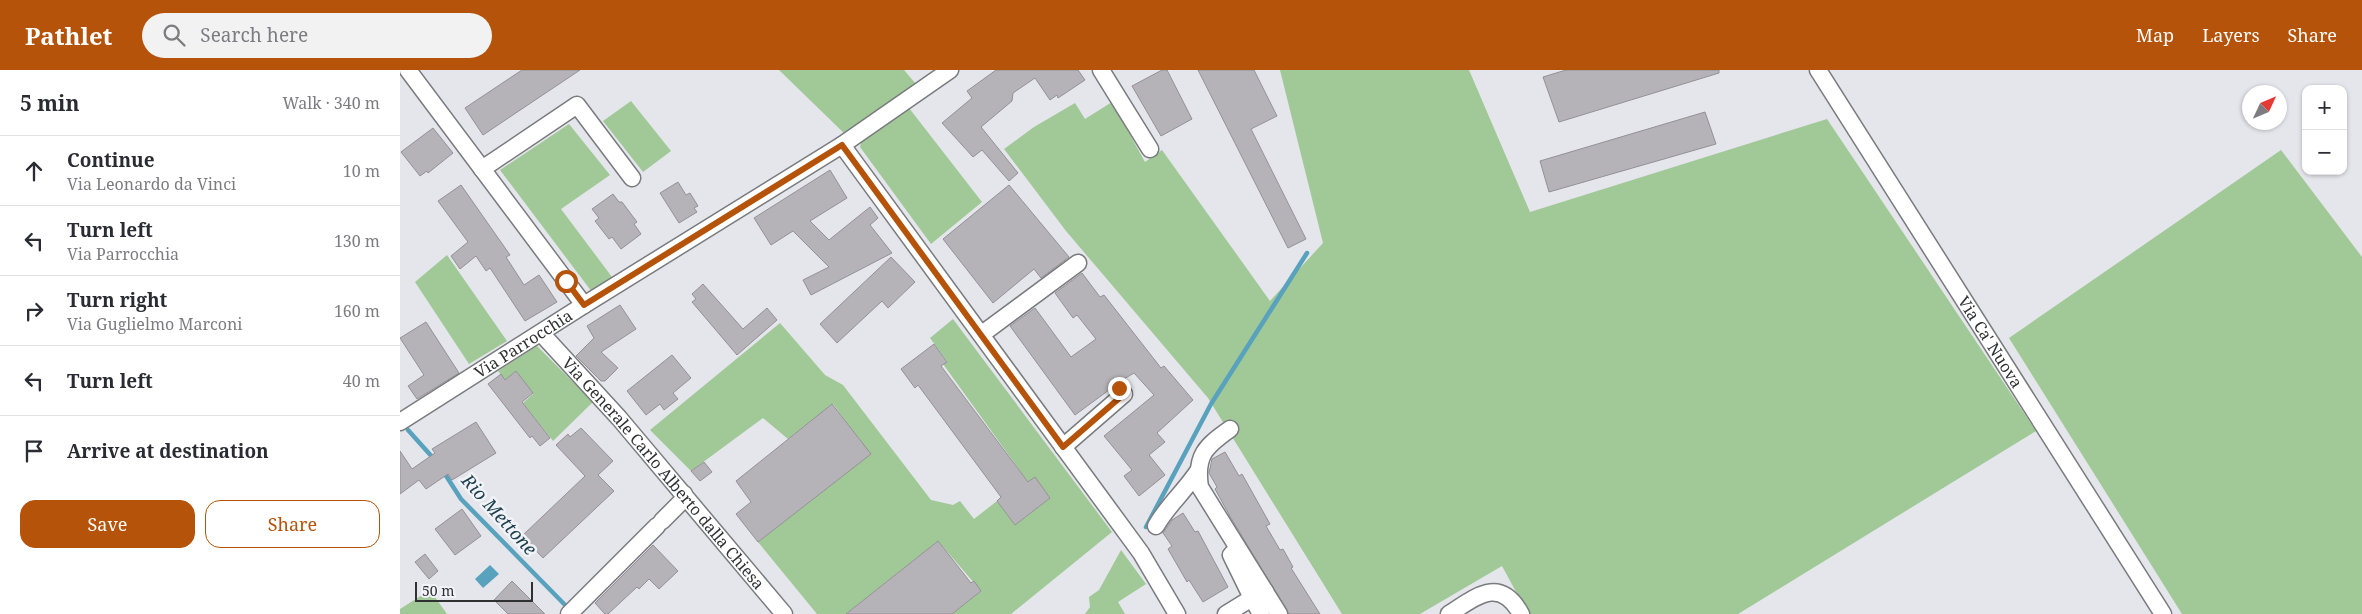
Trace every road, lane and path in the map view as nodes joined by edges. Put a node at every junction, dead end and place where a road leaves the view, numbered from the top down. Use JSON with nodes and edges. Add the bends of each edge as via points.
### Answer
{"nodes":[{"id":1,"x":408,"y":70,"type":"edge"},
{"id":2,"x":950,"y":70,"type":"edge"},
{"id":3,"x":1101,"y":70,"type":"edge"},
{"id":4,"x":1818,"y":70,"type":"edge"},
{"id":5,"x":842,"y":145,"type":"junction"},
{"id":6,"x":1150,"y":149,"type":"dead end"},
{"id":7,"x":482,"y":169,"type":"junction"},
{"id":8,"x":632,"y":178,"type":"dead end"},
{"id":9,"x":1078,"y":263,"type":"dead end"},
{"id":10,"x":584,"y":305,"type":"junction"},
{"id":11,"x":541,"y":333,"type":"junction"},
{"id":12,"x":982,"y":334,"type":"junction"},
{"id":13,"x":1119,"y":388,"type":"dead end"},
{"id":14,"x":400,"y":422,"type":"edge"},
{"id":15,"x":1230,"y":429,"type":"dead end"},
{"id":16,"x":1063,"y":447,"type":"junction"},
{"id":17,"x":1198,"y":472,"type":"junction"},
{"id":18,"x":684,"y":494,"type":"junction"},
{"id":19,"x":1156,"y":526,"type":"dead end"},
{"id":20,"x":1259,"y":595,"type":"junction"},
{"id":21,"x":572,"y":611,"type":"edge"},
{"id":22,"x":784,"y":614,"type":"edge"},
{"id":23,"x":1176,"y":614,"type":"edge"},
{"id":24,"x":1226,"y":614,"type":"edge"},
{"id":25,"x":1261,"y":614,"type":"edge"},
{"id":26,"x":1279,"y":614,"type":"edge"},
{"id":27,"x":1449,"y":614,"type":"edge"},
{"id":28,"x":1521,"y":614,"type":"edge"},
{"id":29,"x":2163,"y":614,"type":"edge"}],
"edges":[{"from":1,"to":7,"type":"street"},
{"from":2,"to":5,"type":"street","name":"Via Parrocchia"},
{"from":3,"to":6,"type":"street"},
{"from":4,"to":29,"type":"street","name":"Via Ca' Nuova"},
{"from":5,"to":10,"type":"street","name":"Via Parrocchia"},
{"from":5,"to":12,"type":"street"},
{"from":7,"to":8,"type":"street","via":[[577,104]]},
{"from":7,"to":10,"type":"street"},
{"from":9,"to":12,"type":"street"},
{"from":10,"to":11,"type":"street","name":"Via Parrocchia"},
{"from":11,"to":14,"type":"street","name":"Via Parrocchia"},
{"from":11,"to":18,"type":"street","name":"Via Generale Carlo Alberto dalla Chiesa"},
{"from":12,"to":16,"type":"street"},
{"from":13,"to":16,"type":"street","via":[[1124,394]]},
{"from":15,"to":17,"type":"street","via":[[1208,444]]},
{"from":16,"to":23,"type":"street","via":[[1141,553]]},
{"from":17,"to":19,"type":"street","via":[[1163,512]]},
{"from":17,"to":20,"type":"street","via":[[1200,487],[1239,549],[1231,555]]},
{"from":18,"to":21,"type":"street","via":[[684,499]]},
{"from":18,"to":22,"type":"street","name":"Via Generale Carlo Alberto dalla Chiesa"},
{"from":20,"to":24,"type":"street"},
{"from":20,"to":25,"type":"street"},
{"from":20,"to":26,"type":"street"},
{"from":27,"to":28,"type":"street","via":[[1486,592],[1505,594]]}]}
